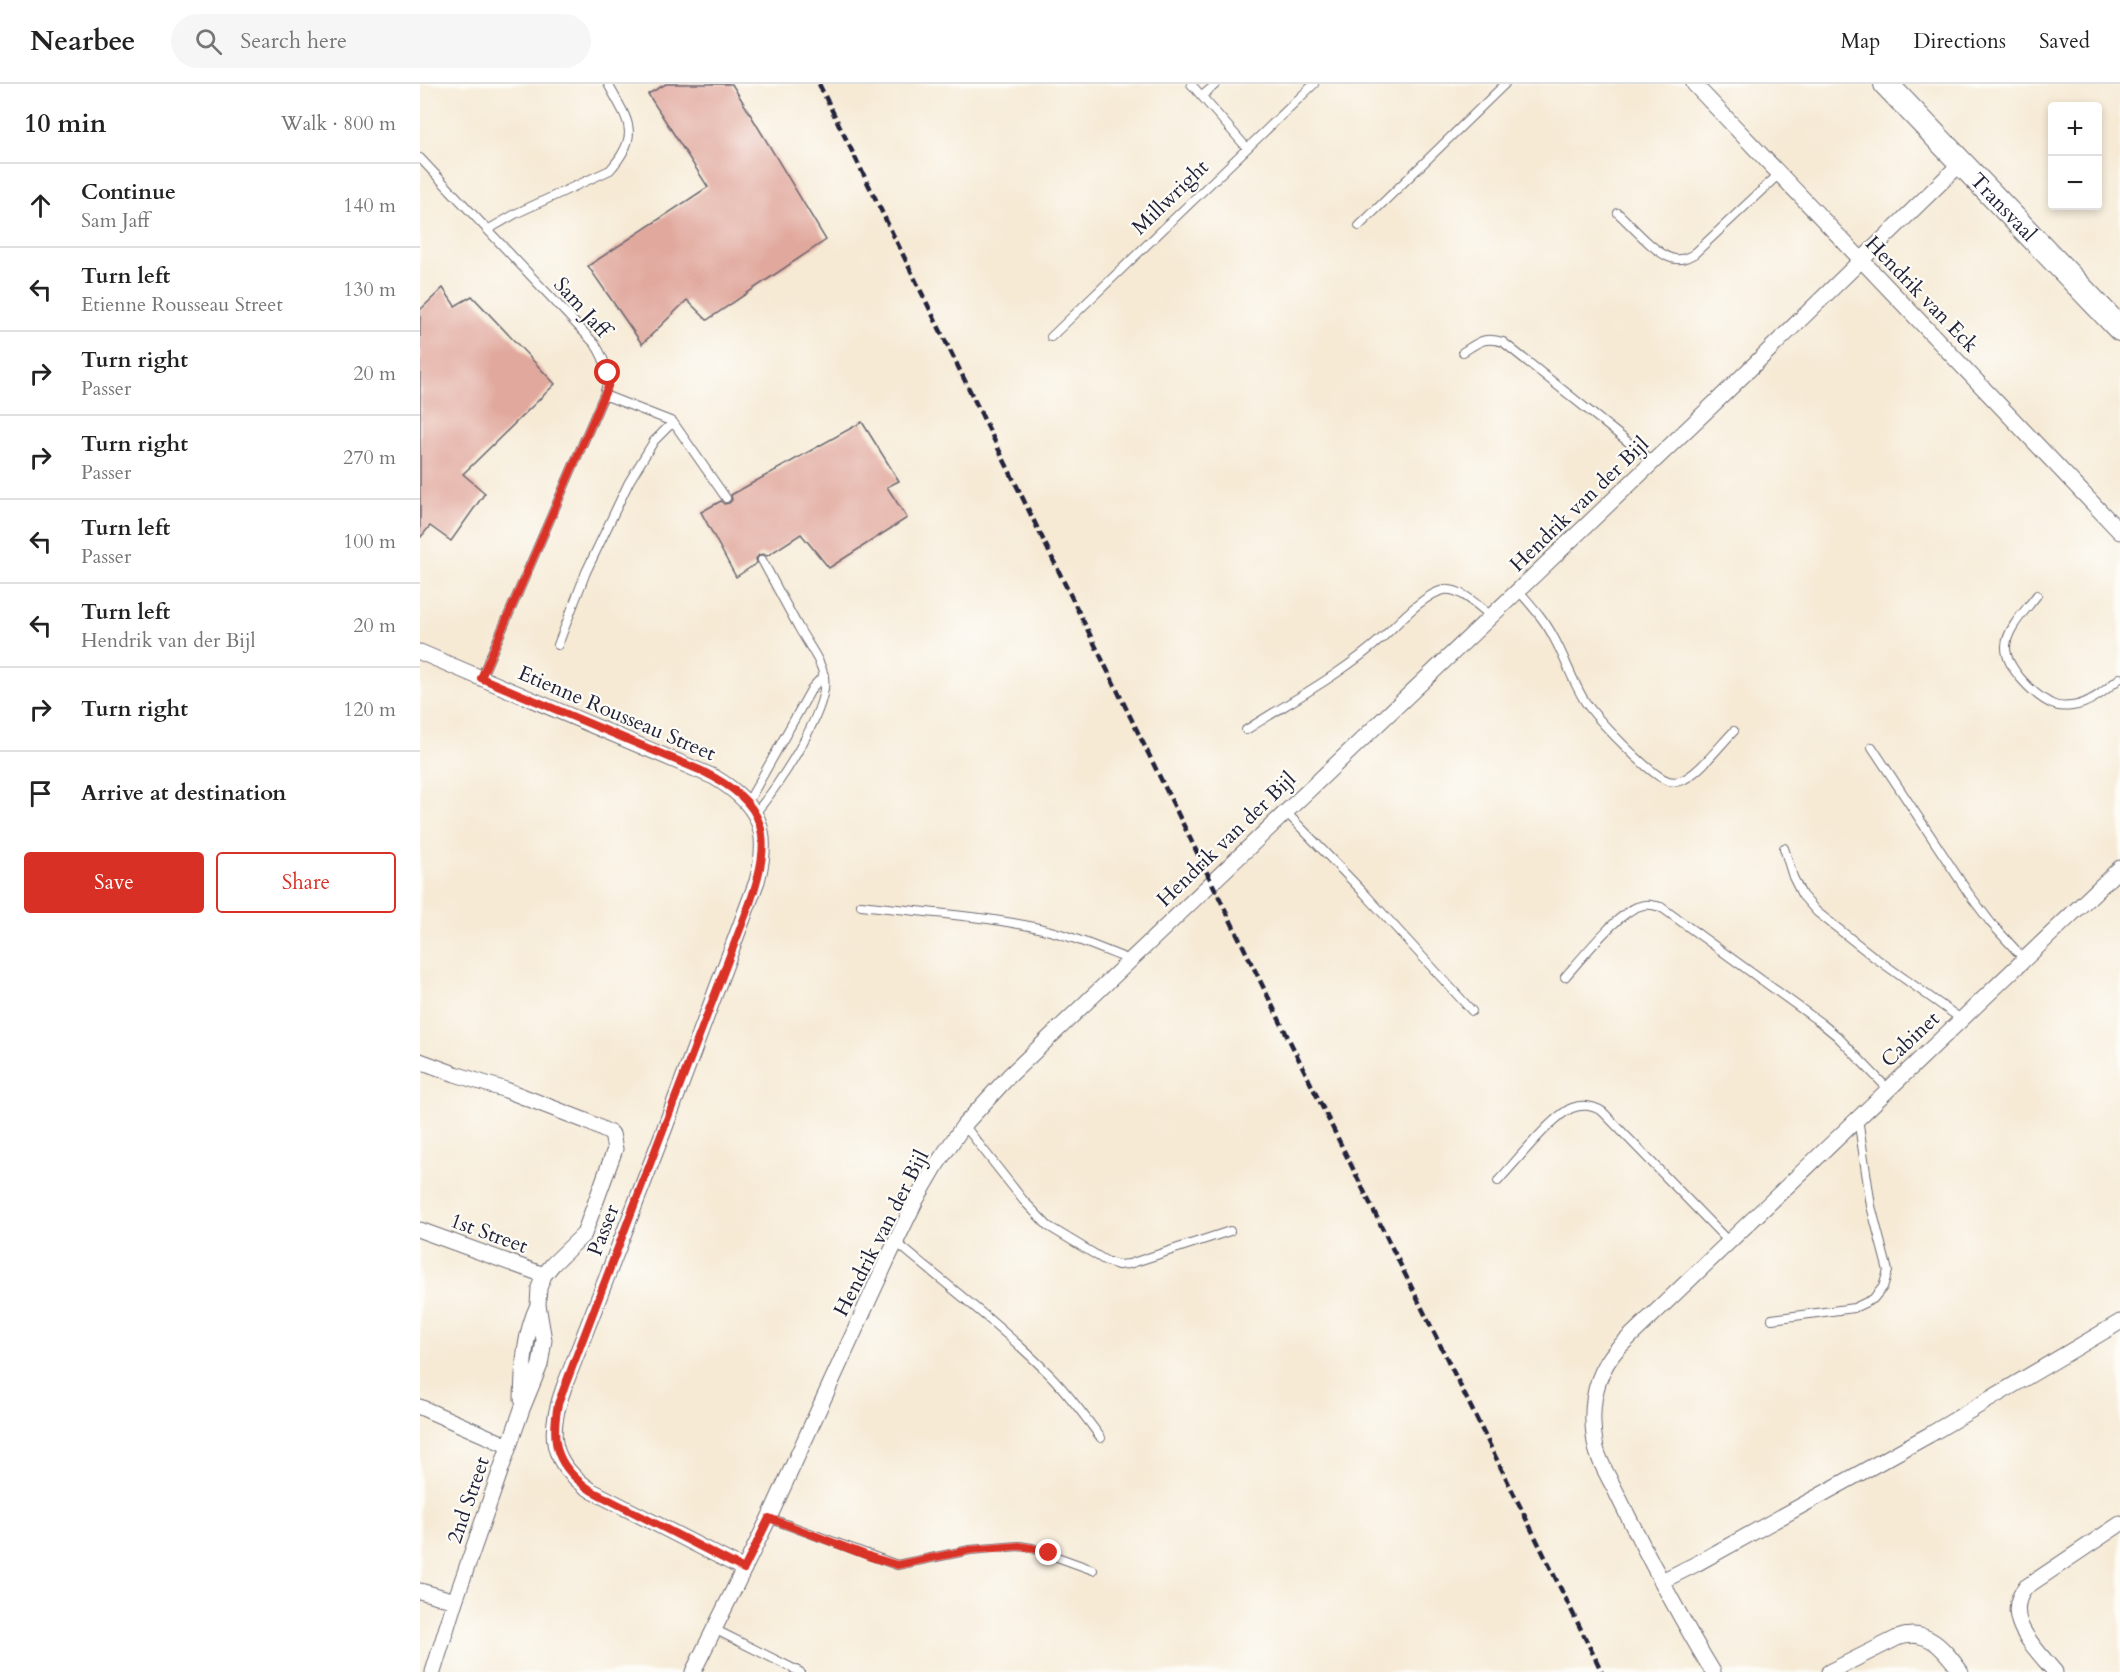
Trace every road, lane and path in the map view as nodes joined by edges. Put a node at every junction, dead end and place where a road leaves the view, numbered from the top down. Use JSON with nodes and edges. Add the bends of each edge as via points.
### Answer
{"nodes":[{"id":1,"x":608,"y":84,"type":"edge"},
{"id":2,"x":1191,"y":84,"type":"edge"},
{"id":3,"x":1216,"y":84,"type":"edge"},
{"id":4,"x":1314,"y":84,"type":"edge"},
{"id":5,"x":1505,"y":84,"type":"edge"},
{"id":6,"x":1694,"y":84,"type":"edge"},
{"id":7,"x":1886,"y":84,"type":"edge"},
{"id":8,"x":1202,"y":96,"type":"junction"},
{"id":9,"x":1247,"y":148,"type":"junction"},
{"id":10,"x":420,"y":158,"type":"edge"},
{"id":11,"x":1962,"y":162,"type":"junction"},
{"id":12,"x":1779,"y":174,"type":"junction"},
{"id":13,"x":1618,"y":213,"type":"dead end"},
{"id":14,"x":1359,"y":226,"type":"dead end"},
{"id":15,"x":489,"y":229,"type":"junction"},
{"id":16,"x":1862,"y":261,"type":"junction"},
{"id":17,"x":2120,"y":329,"type":"edge"},
{"id":18,"x":1051,"y":337,"type":"dead end"},
{"id":19,"x":1463,"y":352,"type":"dead end"},
{"id":20,"x":604,"y":395,"type":"junction"},
{"id":21,"x":673,"y":422,"type":"junction"},
{"id":22,"x":1653,"y":462,"type":"junction"},
{"id":23,"x":726,"y":498,"type":"dead end"},
{"id":24,"x":2120,"y":532,"type":"edge"},
{"id":25,"x":762,"y":560,"type":"dead end"},
{"id":26,"x":1518,"y":590,"type":"junction"},
{"id":27,"x":2037,"y":595,"type":"dead end"},
{"id":28,"x":1491,"y":616,"type":"junction"},
{"id":29,"x":558,"y":645,"type":"dead end"},
{"id":30,"x":420,"y":652,"type":"edge"},
{"id":31,"x":824,"y":675,"type":"junction"},
{"id":32,"x":481,"y":678,"type":"junction"},
{"id":33,"x":2120,"y":678,"type":"edge"},
{"id":34,"x":1245,"y":730,"type":"dead end"},
{"id":35,"x":1734,"y":731,"type":"dead end"},
{"id":36,"x":1872,"y":747,"type":"dead end"},
{"id":37,"x":751,"y":807,"type":"junction"},
{"id":38,"x":1285,"y":811,"type":"junction"},
{"id":39,"x":1784,"y":848,"type":"dead end"},
{"id":40,"x":2116,"y":875,"type":"edge"},
{"id":41,"x":861,"y":906,"type":"dead end"},
{"id":42,"x":2024,"y":959,"type":"junction"},
{"id":43,"x":1130,"y":960,"type":"junction"},
{"id":44,"x":1565,"y":977,"type":"dead end"},
{"id":45,"x":1472,"y":1011,"type":"dead end"},
{"id":46,"x":1961,"y":1019,"type":"junction"},
{"id":47,"x":420,"y":1061,"type":"edge"},
{"id":48,"x":1888,"y":1089,"type":"junction"},
{"id":49,"x":1858,"y":1118,"type":"junction"},
{"id":50,"x":964,"y":1125,"type":"junction"},
{"id":51,"x":1498,"y":1181,"type":"dead end"},
{"id":52,"x":420,"y":1230,"type":"edge"},
{"id":53,"x":1230,"y":1231,"type":"dead end"},
{"id":54,"x":896,"y":1242,"type":"junction"},
{"id":55,"x":1730,"y":1242,"type":"junction"},
{"id":56,"x":544,"y":1275,"type":"junction"},
{"id":57,"x":1772,"y":1319,"type":"dead end"},
{"id":58,"x":2120,"y":1322,"type":"edge"},
{"id":59,"x":420,"y":1407,"type":"edge"},
{"id":60,"x":1101,"y":1438,"type":"dead end"},
{"id":61,"x":509,"y":1446,"type":"junction"},
{"id":62,"x":769,"y":1518,"type":"junction"},
{"id":63,"x":2120,"y":1524,"type":"edge"},
{"id":64,"x":744,"y":1569,"type":"junction"},
{"id":65,"x":1093,"y":1570,"type":"dead end"},
{"id":66,"x":1662,"y":1581,"type":"junction"},
{"id":67,"x":420,"y":1591,"type":"edge"},
{"id":68,"x":455,"y":1601,"type":"junction"},
{"id":69,"x":714,"y":1629,"type":"junction"},
{"id":70,"x":433,"y":1672,"type":"edge"},
{"id":71,"x":693,"y":1672,"type":"edge"},
{"id":72,"x":800,"y":1672,"type":"edge"},
{"id":73,"x":1713,"y":1672,"type":"edge"},
{"id":74,"x":1829,"y":1672,"type":"edge"},
{"id":75,"x":1961,"y":1672,"type":"edge"},
{"id":76,"x":2055,"y":1672,"type":"edge"}],
"edges":[{"from":1,"to":15,"type":"lane","via":[[628,120],[629,141],[621,157],[610,170]]},
{"from":2,"to":8,"type":"lane"},
{"from":3,"to":8,"type":"lane"},
{"from":4,"to":9,"type":"lane","name":"Millwright"},
{"from":5,"to":14,"type":"lane"},
{"from":6,"to":12,"type":"street","name":"Hendrik van Eck"},
{"from":7,"to":11,"type":"highway","name":"Transvaal"},
{"from":8,"to":9,"type":"lane"},
{"from":9,"to":18,"type":"lane","name":"Millwright"},
{"from":10,"to":15,"type":"lane","name":"Sam Jaff"},
{"from":11,"to":16,"type":"street","name":"Hendrik van der Bijl"},
{"from":11,"to":17,"type":"highway","name":"Transvaal"},
{"from":12,"to":13,"type":"lane","via":[[1684,260],[1662,253]]},
{"from":12,"to":16,"type":"street","name":"Hendrik van Eck"},
{"from":15,"to":20,"type":"lane","name":"Sam Jaff","via":[[595,344],[608,373]]},
{"from":16,"to":22,"type":"street","name":"Hendrik van der Bijl"},
{"from":16,"to":24,"type":"street","name":"Hendrik van Eck"},
{"from":19,"to":22,"type":"lane","via":[[1481,340],[1503,342]]},
{"from":20,"to":21,"type":"lane"},
{"from":20,"to":32,"type":"lane","name":"Sam Jaff"},
{"from":21,"to":23,"type":"lane"},
{"from":21,"to":29,"type":"lane","via":[[654,441],[629,482],[586,572]]},
{"from":22,"to":26,"type":"street","name":"Hendrik van der Bijl"},
{"from":25,"to":31,"type":"lane"},
{"from":26,"to":28,"type":"street","name":"Hendrik van der Bijl"},
{"from":26,"to":35,"type":"lane","via":[[1545,622],[1586,703],[1656,775],[1668,782],[1682,780]]},
{"from":27,"to":33,"type":"lane","via":[[2006,645],[2007,659],[2015,673],[2050,703],[2062,707],[2090,700]]},
{"from":28,"to":34,"type":"lane","via":[[1463,595],[1440,591],[1353,661]]},
{"from":28,"to":38,"type":"street","name":"Hendrik van der Bijl"},
{"from":30,"to":32,"type":"street","name":"Etienne Rousseau Street"},
{"from":31,"to":37,"type":"lane","via":[[812,688]]},
{"from":31,"to":37,"type":"lane","via":[[820,707],[783,775]]},
{"from":32,"to":37,"type":"street","name":"Etienne Rousseau Street","via":[[702,771],[729,786]]},
{"from":36,"to":42,"type":"lane","via":[[1991,924]]},
{"from":37,"to":64,"type":"street","name":"Passer","via":[[760,821],[763,845],[757,881],[564,1387],[554,1434],[561,1460],[575,1479]]},
{"from":38,"to":43,"type":"street","name":"Hendrik van der Bijl"},
{"from":38,"to":45,"type":"lane"},
{"from":39,"to":46,"type":"lane","via":[[1802,895],[1817,912]]},
{"from":40,"to":42,"type":"street","name":"Cabinet"},
{"from":41,"to":43,"type":"lane","via":[[1037,928]]},
{"from":42,"to":46,"type":"street","name":"Cabinet"},
{"from":43,"to":50,"type":"street","name":"Hendrik van der Bijl","via":[[1009,1076]]},
{"from":44,"to":48,"type":"lane","via":[[1603,935],[1636,907],[1661,907],[1821,1023]]},
{"from":46,"to":48,"type":"street","name":"Cabinet"},
{"from":47,"to":56,"type":"street","via":[[586,1120],[612,1134],[615,1149],[587,1228]]},
{"from":48,"to":49,"type":"street","name":"Cabinet"},
{"from":49,"to":55,"type":"street","name":"Cabinet"},
{"from":49,"to":57,"type":"lane","via":[[1871,1206],[1888,1271],[1883,1287],[1873,1299],[1854,1308]]},
{"from":50,"to":53,"type":"lane","via":[[1048,1226],[1106,1261],[1129,1264]]},
{"from":50,"to":54,"type":"street","name":"Hendrik van der Bijl","via":[[937,1164]]},
{"from":51,"to":55,"type":"lane","via":[[1561,1114],[1583,1105],[1594,1106]]},
{"from":52,"to":56,"type":"street","name":"1st Street"},
{"from":54,"to":60,"type":"lane","via":[[1049,1374]]},
{"from":54,"to":62,"type":"street","name":"Hendrik van der Bijl"},
{"from":55,"to":66,"type":"street","name":"Cabinet","via":[[1611,1356],[1593,1401],[1599,1456]]},
{"from":56,"to":61,"type":"street","name":"2nd Street","via":[[525,1352],[522,1409]]},
{"from":58,"to":66,"type":"street","via":[[1929,1435]]},
{"from":59,"to":61,"type":"street"},
{"from":61,"to":68,"type":"street","name":"2nd Street"},
{"from":62,"to":64,"type":"street","name":"Hendrik van der Bijl"},
{"from":62,"to":65,"type":"lane","via":[[892,1564],[1019,1546]]},
{"from":63,"to":76,"type":"street","via":[[2026,1587],[2018,1597],[2016,1609],[2023,1629]]},
{"from":64,"to":69,"type":"street","name":"Hendrik van der Bijl"},
{"from":66,"to":73,"type":"street","name":"Cabinet"},
{"from":67,"to":68,"type":"street"},
{"from":68,"to":70,"type":"street","name":"2nd Street"},
{"from":69,"to":71,"type":"street","name":"Hendrik van der Bijl"},
{"from":69,"to":72,"type":"lane"},
{"from":74,"to":75,"type":"street","via":[[1897,1638],[1915,1635],[1931,1640]]}]}
